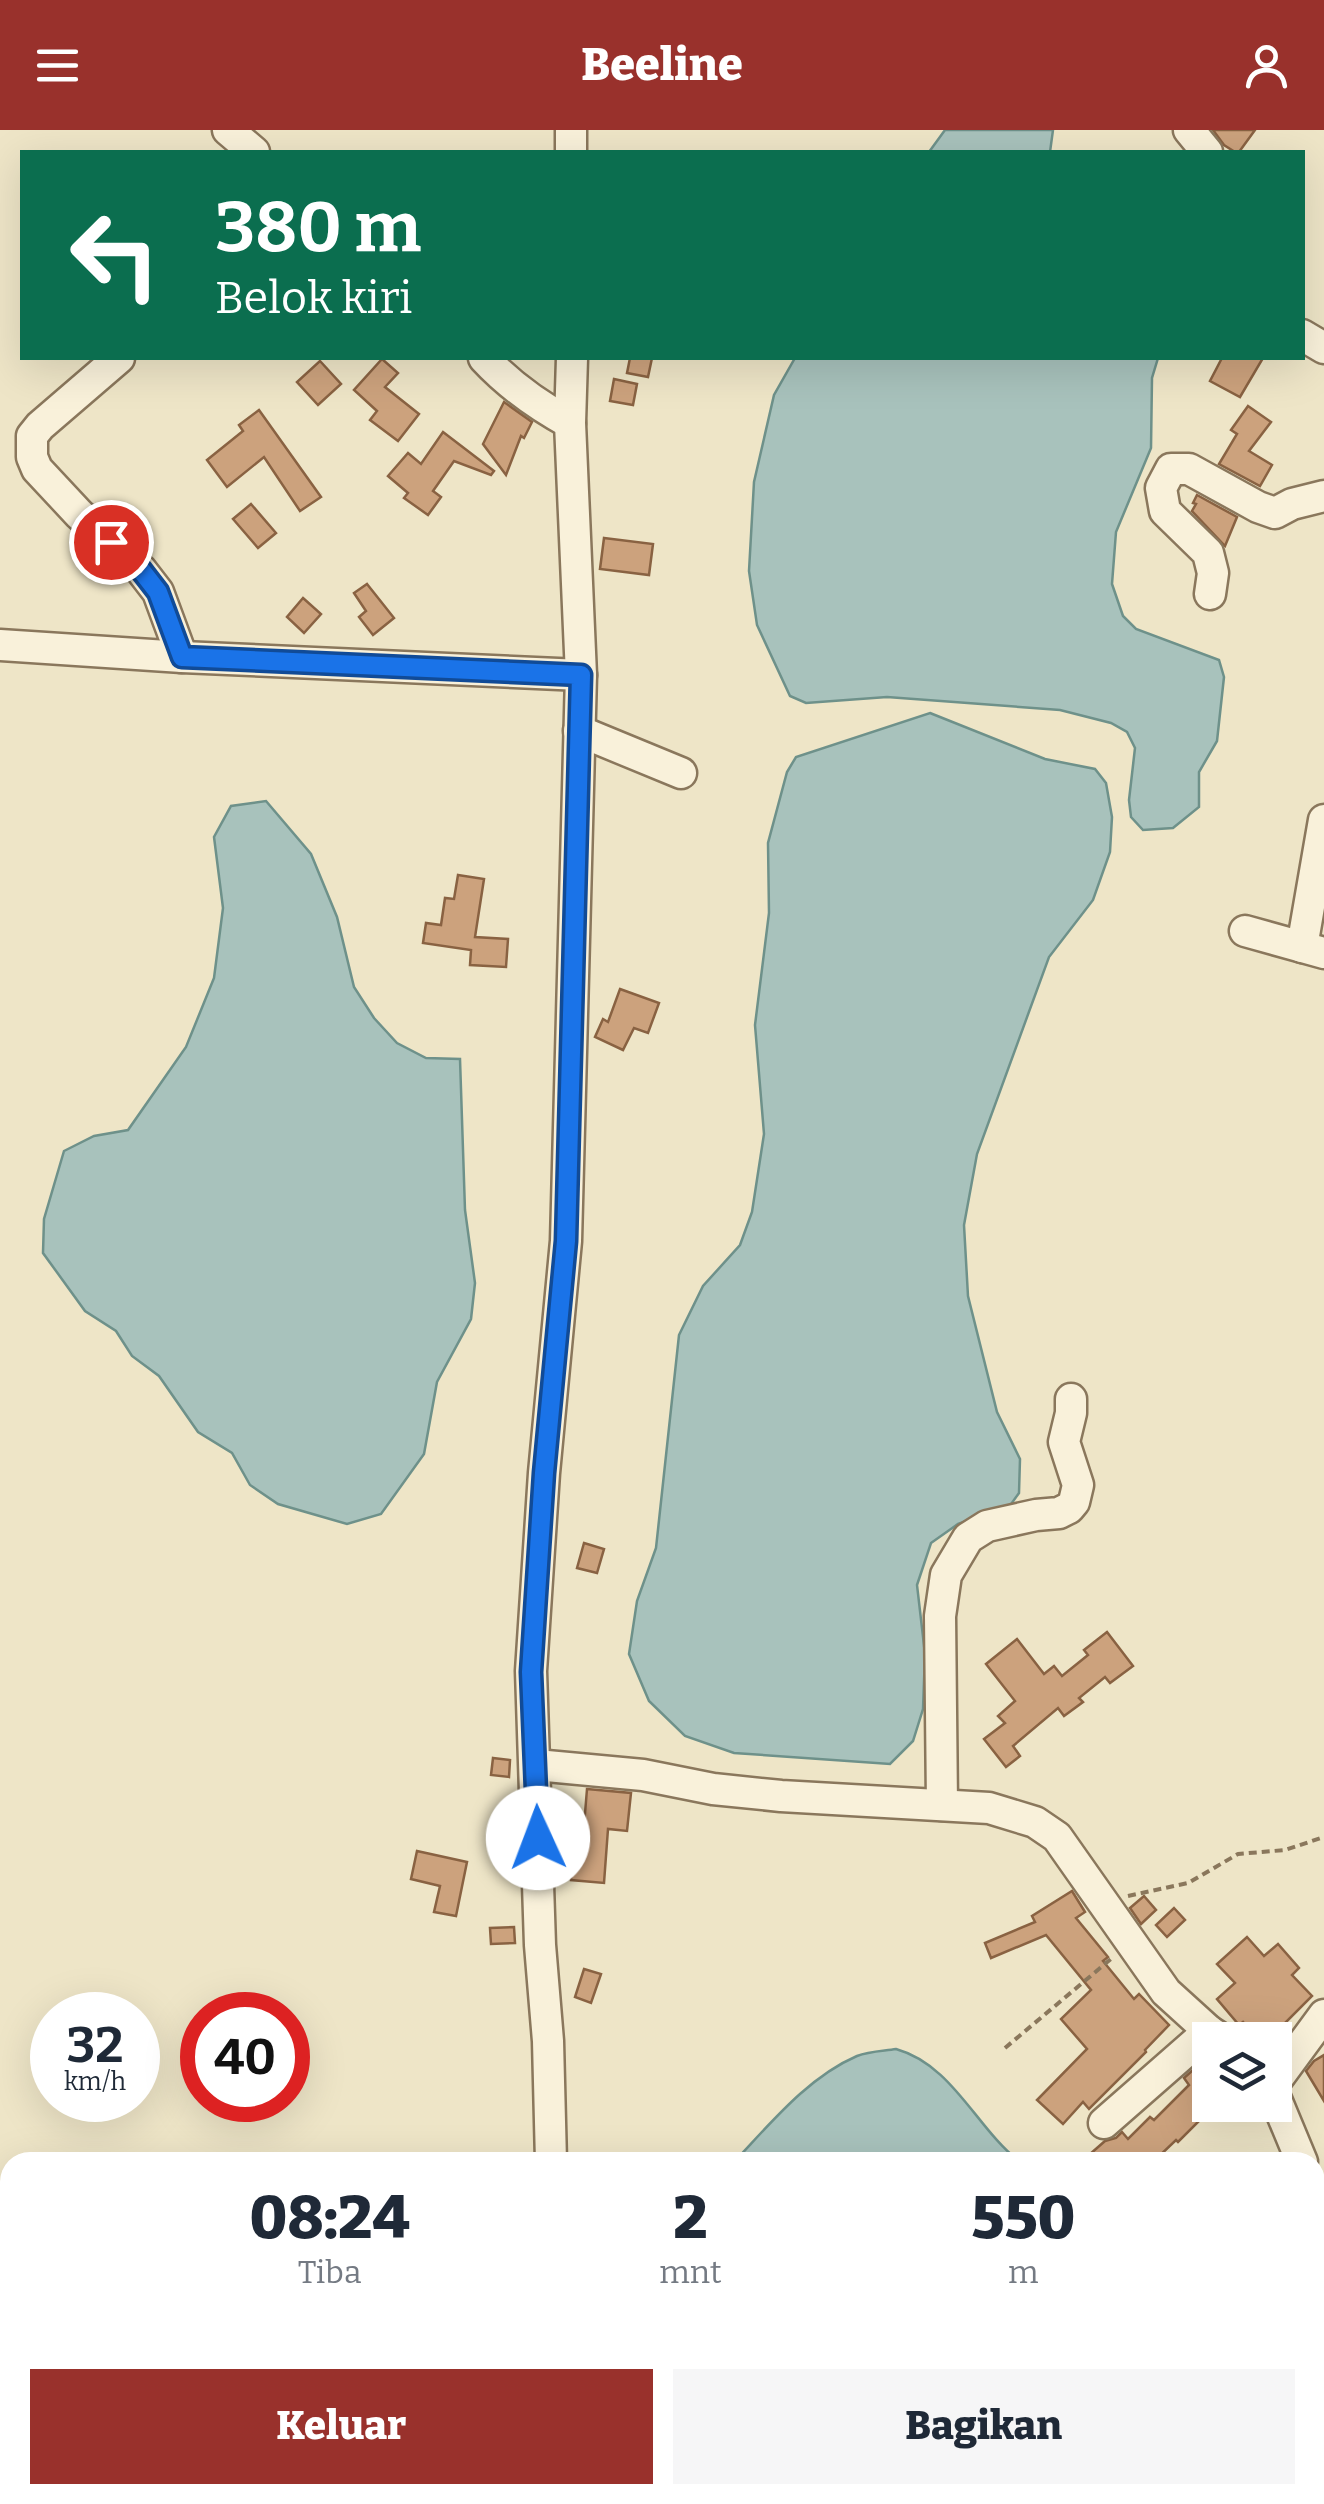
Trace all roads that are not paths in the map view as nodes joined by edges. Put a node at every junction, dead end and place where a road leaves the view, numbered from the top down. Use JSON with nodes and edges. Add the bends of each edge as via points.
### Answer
{"nodes":[{"id":1,"x":228,"y":130,"type":"edge"},
{"id":2,"x":252,"y":150,"type":"edge"},
{"id":3,"x":117,"y":360,"type":"edge"},
{"id":4,"x":486,"y":360,"type":"edge"},
{"id":5,"x":572,"y":360,"type":"edge"},
{"id":6,"x":570,"y":424,"type":"junction"},
{"id":7,"x":1324,"y":496,"type":"edge"},
{"id":8,"x":1210,"y":594,"type":"dead end"},
{"id":9,"x":0,"y":646,"type":"edge"},
{"id":10,"x":182,"y":657,"type":"junction"},
{"id":11,"x":581,"y":675,"type":"junction"},
{"id":12,"x":579,"y":731,"type":"junction"},
{"id":13,"x":681,"y":773,"type":"dead end"},
{"id":14,"x":1324,"y":820,"type":"edge"},
{"id":15,"x":1246,"y":931,"type":"dead end"},
{"id":16,"x":1313,"y":950,"type":"edge"},
{"id":17,"x":1071,"y":1400,"type":"dead end"},
{"id":18,"x":536,"y":1764,"type":"junction"},
{"id":19,"x":942,"y":1805,"type":"junction"},
{"id":20,"x":1324,"y":2015,"type":"edge"},
{"id":21,"x":1200,"y":2022,"type":"edge"},
{"id":22,"x":1192,"y":2055,"type":"edge"},
{"id":23,"x":1292,"y":2059,"type":"edge"},
{"id":24,"x":1285,"y":2122,"type":"edge"},
{"id":25,"x":1104,"y":2123,"type":"dead end"},
{"id":26,"x":551,"y":2152,"type":"edge"},
{"id":27,"x":1298,"y":2152,"type":"edge"}],
"edges":[{"from":1,"to":2,"type":"street"},
{"from":3,"to":10,"type":"street","via":[[40,426],[32,436],[32,457],[158,592]]},
{"from":4,"to":6,"type":"street","via":[[532,402]]},
{"from":5,"to":6,"type":"street"},
{"from":6,"to":11,"type":"street"},
{"from":7,"to":8,"type":"street","via":[[1275,513],[1188,469],[1171,469],[1162,488],[1165,511],[1208,553]]},
{"from":9,"to":10,"type":"street"},
{"from":10,"to":11,"type":"street"},
{"from":11,"to":12,"type":"street"},
{"from":12,"to":13,"type":"street"},
{"from":12,"to":18,"type":"street","via":[[566,1241],[531,1672]]},
{"from":14,"to":16,"type":"street"},
{"from":15,"to":16,"type":"street"},
{"from":17,"to":19,"type":"street","via":[[1064,1442],[1078,1485],[1074,1502],[1059,1513],[987,1526],[968,1538],[946,1575],[940,1616]]},
{"from":18,"to":19,"type":"street","via":[[840,1802]]},
{"from":18,"to":26,"type":"street"},
{"from":19,"to":21,"type":"street","via":[[989,1808],[1036,1822],[1057,1838],[1166,1992]]},
{"from":20,"to":23,"type":"street"},
{"from":22,"to":25,"type":"street"},
{"from":24,"to":27,"type":"street"}]}
